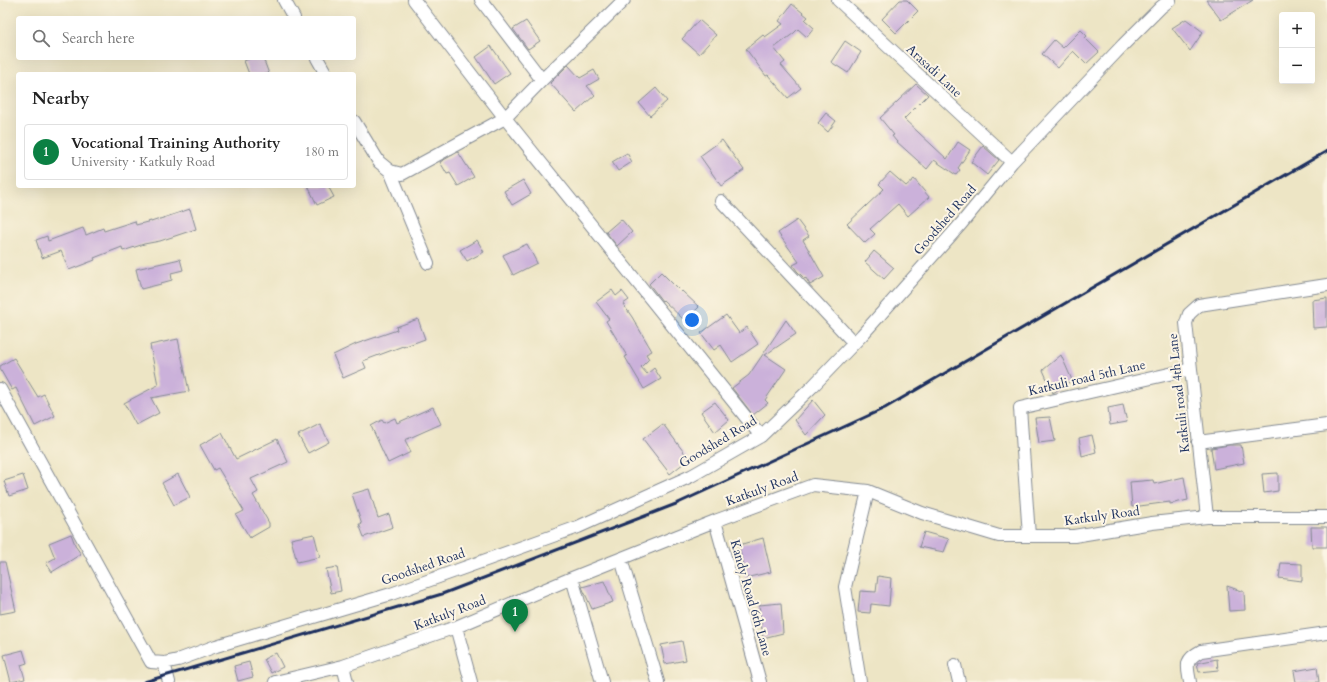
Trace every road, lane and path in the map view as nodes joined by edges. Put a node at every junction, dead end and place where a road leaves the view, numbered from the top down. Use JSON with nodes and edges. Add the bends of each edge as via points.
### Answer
{"nodes":[{"id":1,"x":284,"y":0,"type":"edge"},
{"id":2,"x":414,"y":0,"type":"edge"},
{"id":3,"x":481,"y":0,"type":"edge"},
{"id":4,"x":624,"y":0,"type":"edge"},
{"id":5,"x":838,"y":0,"type":"edge"},
{"id":6,"x":1170,"y":0,"type":"edge"},
{"id":7,"x":293,"y":16,"type":"edge"},
{"id":8,"x":318,"y":60,"type":"edge"},
{"id":9,"x":325,"y":72,"type":"edge"},
{"id":10,"x":542,"y":80,"type":"junction"},
{"id":11,"x":504,"y":118,"type":"junction"},
{"id":12,"x":356,"y":124,"type":"edge"},
{"id":13,"x":1012,"y":162,"type":"junction"},
{"id":14,"x":390,"y":171,"type":"junction"},
{"id":15,"x":722,"y":201,"type":"dead end"},
{"id":16,"x":428,"y":263,"type":"dead end"},
{"id":17,"x":1327,"y":286,"type":"edge"},
{"id":18,"x":854,"y":343,"type":"junction"},
{"id":19,"x":1191,"y":369,"type":"junction"},
{"id":20,"x":0,"y":390,"type":"edge"},
{"id":21,"x":1327,"y":425,"type":"edge"},
{"id":22,"x":761,"y":436,"type":"junction"},
{"id":23,"x":1198,"y":442,"type":"junction"},
{"id":24,"x":868,"y":491,"type":"junction"},
{"id":25,"x":1207,"y":517,"type":"junction"},
{"id":26,"x":1327,"y":517,"type":"edge"},
{"id":27,"x":715,"y":521,"type":"junction"},
{"id":28,"x":1029,"y":536,"type":"junction"},
{"id":29,"x":621,"y":559,"type":"junction"},
{"id":30,"x":572,"y":578,"type":"junction"},
{"id":31,"x":456,"y":627,"type":"junction"},
{"id":32,"x":1327,"y":633,"type":"edge"},
{"id":33,"x":164,"y":663,"type":"junction"},
{"id":34,"x":955,"y":665,"type":"dead end"},
{"id":35,"x":343,"y":666,"type":"junction"},
{"id":36,"x":169,"y":682,"type":"edge"},
{"id":37,"x":275,"y":682,"type":"edge"},
{"id":38,"x":347,"y":682,"type":"edge"},
{"id":39,"x":471,"y":682,"type":"edge"},
{"id":40,"x":602,"y":682,"type":"edge"},
{"id":41,"x":658,"y":682,"type":"edge"},
{"id":42,"x":760,"y":682,"type":"edge"},
{"id":43,"x":860,"y":682,"type":"edge"},
{"id":44,"x":959,"y":682,"type":"edge"},
{"id":45,"x":1190,"y":682,"type":"edge"}],
"edges":[{"from":1,"to":7,"type":"street"},
{"from":2,"to":11,"type":"street"},
{"from":3,"to":10,"type":"street"},
{"from":4,"to":10,"type":"street"},
{"from":5,"to":13,"type":"street","name":"Arasadi Lane"},
{"from":6,"to":13,"type":"street","name":"Goodshed Road","via":[[1123,45]]},
{"from":8,"to":9,"type":"street"},
{"from":10,"to":11,"type":"street"},
{"from":11,"to":14,"type":"street","via":[[402,174]]},
{"from":11,"to":22,"type":"street"},
{"from":12,"to":14,"type":"street","via":[[379,162]]},
{"from":13,"to":18,"type":"street","name":"Goodshed Road","via":[[961,224]]},
{"from":14,"to":16,"type":"street"},
{"from":15,"to":18,"type":"street"},
{"from":17,"to":19,"type":"street","name":"Katkuli road 4th Lane","via":[[1199,305],[1189,314],[1186,323]]},
{"from":18,"to":22,"type":"street","name":"Goodshed Road"},
{"from":19,"to":23,"type":"street","name":"Katkuli road 4th Lane"},
{"from":19,"to":28,"type":"street","name":"Katkuli road 5th Lane","via":[[1020,408]]},
{"from":20,"to":33,"type":"street","name":"Goodshed Road","via":[[151,662]]},
{"from":21,"to":23,"type":"street"},
{"from":22,"to":33,"type":"street","name":"Goodshed Road","via":[[692,476],[578,527],[392,594]]},
{"from":23,"to":25,"type":"street","name":"Katkuli road 4th Lane"},
{"from":24,"to":27,"type":"street","name":"Katkuly Road","via":[[813,485]]},
{"from":24,"to":28,"type":"street","name":"Katkuly Road","via":[[922,514],[999,536]]},
{"from":24,"to":43,"type":"street","via":[[845,587]]},
{"from":25,"to":26,"type":"street","name":"Katkuly Road"},
{"from":25,"to":28,"type":"street","name":"Katkuly Road","via":[[1074,536]]},
{"from":27,"to":29,"type":"street","name":"Katkuly Road"},
{"from":27,"to":42,"type":"street","name":"Kandy Road 6th Lane"},
{"from":29,"to":30,"type":"street","name":"Katkuly Road"},
{"from":29,"to":41,"type":"street"},
{"from":30,"to":31,"type":"street","name":"Katkuly Road"},
{"from":30,"to":40,"type":"street"},
{"from":31,"to":35,"type":"street","name":"Katkuly Road"},
{"from":31,"to":39,"type":"street"},
{"from":32,"to":45,"type":"street","via":[[1201,651],[1192,656],[1187,664]]},
{"from":33,"to":36,"type":"street"},
{"from":34,"to":44,"type":"street"},
{"from":35,"to":37,"type":"street","name":"Katkuly Road"},
{"from":35,"to":38,"type":"street"}]}
